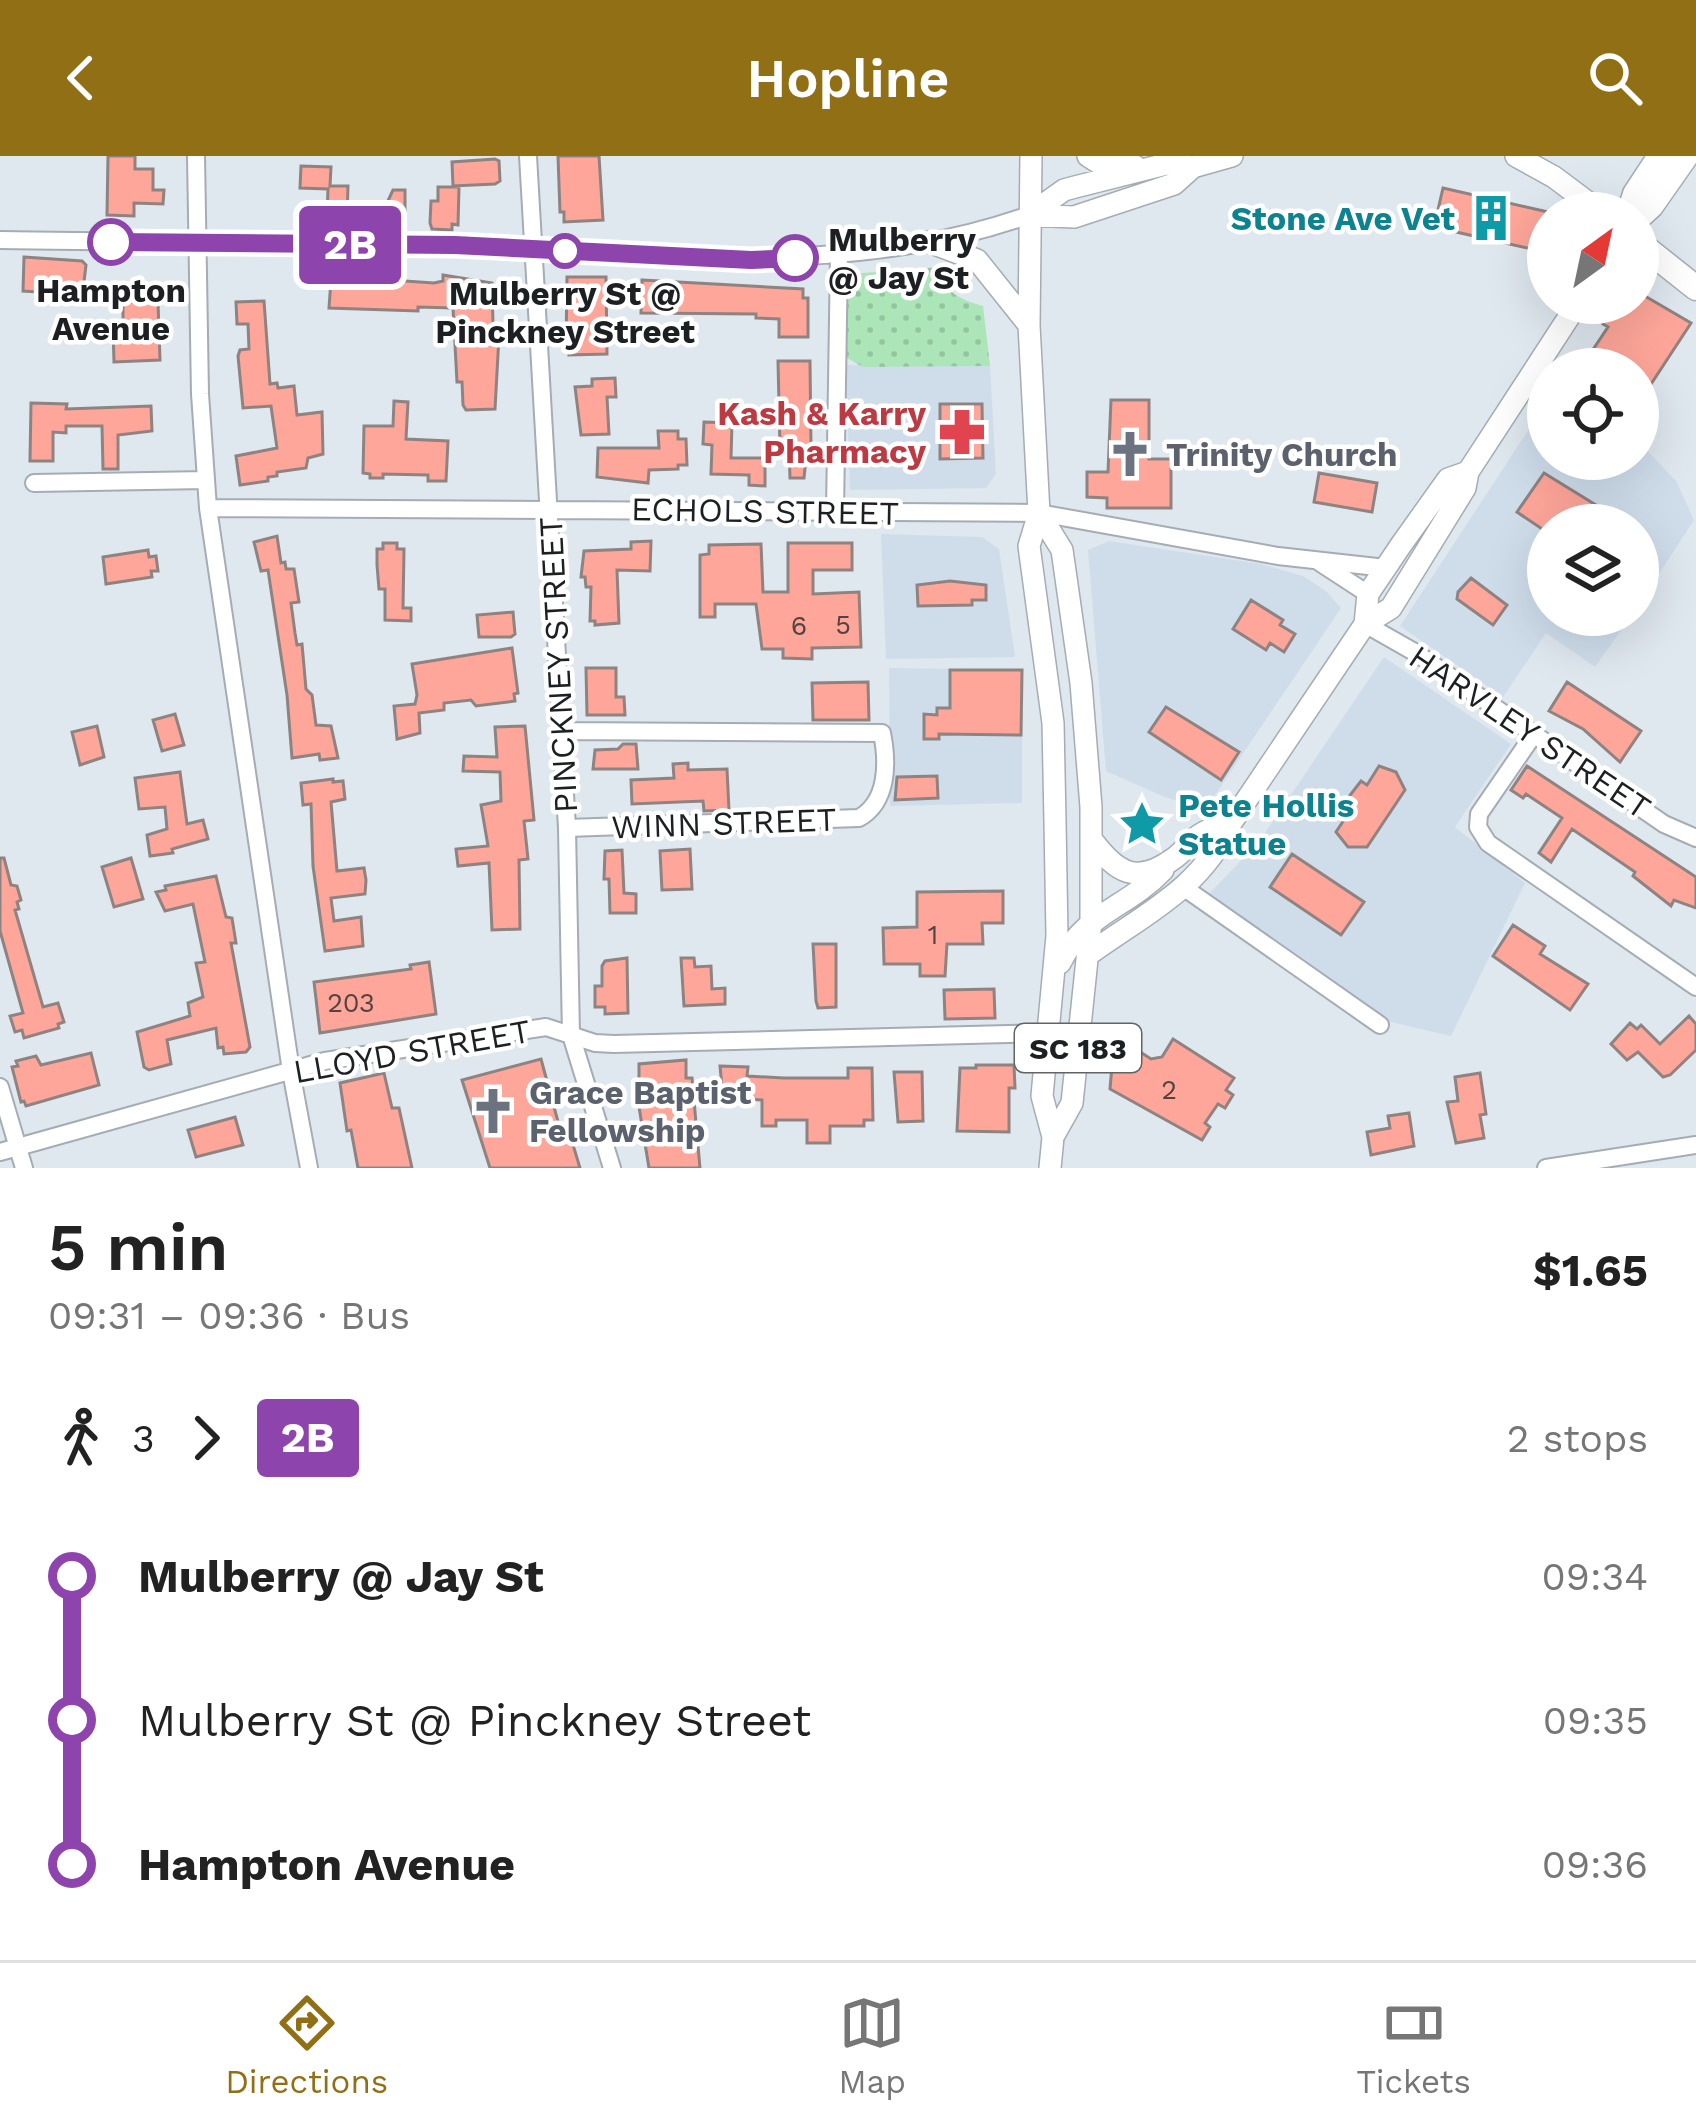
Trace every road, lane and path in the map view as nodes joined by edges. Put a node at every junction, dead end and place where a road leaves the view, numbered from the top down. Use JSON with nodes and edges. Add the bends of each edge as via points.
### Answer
{"nodes":[{"id":1,"x":196,"y":156,"type":"edge"},
{"id":2,"x":528,"y":156,"type":"edge"},
{"id":3,"x":1030,"y":156,"type":"edge"},
{"id":4,"x":1088,"y":156,"type":"edge"},
{"id":5,"x":1232,"y":156,"type":"edge"},
{"id":6,"x":1516,"y":156,"type":"edge"},
{"id":7,"x":1660,"y":156,"type":"edge"},
{"id":8,"x":1685,"y":156,"type":"edge"},
{"id":9,"x":1166,"y":164,"type":"junction"},
{"id":10,"x":1193,"y":167,"type":"junction"},
{"id":11,"x":1574,"y":192,"type":"edge"},
{"id":12,"x":1636,"y":192,"type":"edge"},
{"id":13,"x":1659,"y":194,"type":"edge"},
{"id":14,"x":1029,"y":214,"type":"junction"},
{"id":15,"x":0,"y":239,"type":"edge"},
{"id":16,"x":929,"y":242,"type":"junction"},
{"id":17,"x":195,"y":243,"type":"junction"},
{"id":18,"x":535,"y":249,"type":"junction"},
{"id":19,"x":839,"y":255,"type":"junction"},
{"id":20,"x":1659,"y":259,"type":"edge"},
{"id":21,"x":1696,"y":288,"type":"edge"},
{"id":22,"x":1564,"y":324,"type":"edge"},
{"id":23,"x":1029,"y":325,"type":"junction"},
{"id":24,"x":1468,"y":472,"type":"junction"},
{"id":25,"x":206,"y":480,"type":"junction"},
{"id":26,"x":34,"y":483,"type":"dead end"},
{"id":27,"x":208,"y":508,"type":"junction"},
{"id":28,"x":550,"y":509,"type":"junction"},
{"id":29,"x":835,"y":511,"type":"junction"},
{"id":30,"x":1039,"y":513,"type":"junction"},
{"id":31,"x":1318,"y":562,"type":"junction"},
{"id":32,"x":1386,"y":568,"type":"junction"},
{"id":33,"x":1368,"y":594,"type":"junction"},
{"id":34,"x":1365,"y":624,"type":"junction"},
{"id":35,"x":561,"y":731,"type":"junction"},
{"id":36,"x":1534,"y":734,"type":"junction"},
{"id":37,"x":1231,"y":823,"type":"junction"},
{"id":38,"x":567,"y":828,"type":"junction"},
{"id":39,"x":1696,"y":838,"type":"edge"},
{"id":40,"x":1091,"y":840,"type":"junction"},
{"id":41,"x":1172,"y":860,"type":"junction"},
{"id":42,"x":1186,"y":889,"type":"junction"},
{"id":43,"x":1091,"y":921,"type":"junction"},
{"id":44,"x":1088,"y":956,"type":"junction"},
{"id":45,"x":1054,"y":974,"type":"junction"},
{"id":46,"x":1696,"y":987,"type":"edge"},
{"id":47,"x":1380,"y":1025,"type":"dead end"},
{"id":48,"x":1047,"y":1033,"type":"junction"},
{"id":49,"x":571,"y":1035,"type":"junction"},
{"id":50,"x":291,"y":1071,"type":"junction"},
{"id":51,"x":0,"y":1087,"type":"edge"},
{"id":52,"x":1053,"y":1136,"type":"junction"},
{"id":53,"x":1696,"y":1145,"type":"edge"},
{"id":54,"x":9,"y":1149,"type":"edge"},
{"id":55,"x":24,"y":1168,"type":"edge"},
{"id":56,"x":309,"y":1168,"type":"edge"},
{"id":57,"x":612,"y":1168,"type":"edge"},
{"id":58,"x":1050,"y":1168,"type":"edge"},
{"id":59,"x":1546,"y":1168,"type":"edge"}],
"edges":[{"from":1,"to":17,"type":"street"},
{"from":2,"to":18,"type":"street","name":"PINCKNEY STREET"},
{"from":3,"to":14,"type":"main road","number":"SC 183"},
{"from":4,"to":9,"type":"main road","via":[[1102,165]]},
{"from":5,"to":10,"type":"main road"},
{"from":6,"to":11,"type":"main road"},
{"from":7,"to":12,"type":"highway"},
{"from":8,"to":13,"type":"highway"},
{"from":9,"to":10,"type":"main road"},
{"from":9,"to":14,"type":"main road","via":[[1064,190]]},
{"from":10,"to":14,"type":"main road","via":[[1174,184],[1074,217]]},
{"from":14,"to":16,"type":"street"},
{"from":14,"to":23,"type":"main road","number":"SC 183"},
{"from":15,"to":17,"type":"street"},
{"from":16,"to":19,"type":"street"},
{"from":16,"to":23,"type":"main road","via":[[977,260]]},
{"from":17,"to":18,"type":"street"},
{"from":17,"to":25,"type":"street"},
{"from":18,"to":19,"type":"street","via":[[751,260]]},
{"from":18,"to":28,"type":"street","name":"PINCKNEY STREET"},
{"from":19,"to":29,"type":"street"},
{"from":20,"to":21,"type":"highway"},
{"from":22,"to":24,"type":"main road"},
{"from":23,"to":30,"type":"main road","number":"SC 183"},
{"from":24,"to":32,"type":"main road","via":[[1448,478]]},
{"from":24,"to":34,"type":"main road","via":[[1391,608]]},
{"from":25,"to":26,"type":"street"},
{"from":25,"to":27,"type":"street"},
{"from":27,"to":28,"type":"street","name":"ECHOLS STREET"},
{"from":27,"to":50,"type":"street"},
{"from":28,"to":29,"type":"street","name":"ECHOLS STREET"},
{"from":28,"to":35,"type":"street","name":"PINCKNEY STREET"},
{"from":29,"to":30,"type":"street","name":"ECHOLS STREET"},
{"from":30,"to":31,"type":"street","name":"ECHOLS STREET"},
{"from":30,"to":40,"type":"main road","number":"SC 183","via":[[1062,550]]},
{"from":30,"to":45,"type":"main road","number":"SC 183","via":[[1029,546],[1053,723]]},
{"from":31,"to":32,"type":"street","name":"ECHOLS STREET"},
{"from":31,"to":33,"type":"street","name":"ECHOLS STREET"},
{"from":32,"to":33,"type":"main road"},
{"from":33,"to":34,"type":"main road"},
{"from":34,"to":36,"type":"street","name":"HARVLEY STREET"},
{"from":34,"to":37,"type":"main road"},
{"from":35,"to":38,"type":"street","name":"PINCKNEY STREET"},
{"from":35,"to":38,"type":"street","name":"WINN STREET","via":[[882,733],[885,762],[873,810],[859,818]]},
{"from":36,"to":39,"type":"street","name":"HARVLEY STREET"},
{"from":36,"to":46,"type":"street","via":[[1479,814],[1488,843]]},
{"from":37,"to":41,"type":"main road","via":[[1202,833]]},
{"from":37,"to":42,"type":"main road"},
{"from":38,"to":49,"type":"street","name":"PINCKNEY STREET"},
{"from":40,"to":41,"type":"main road","via":[[1129,874]]},
{"from":40,"to":43,"type":"main road","number":"SC 183"},
{"from":41,"to":43,"type":"main road"},
{"from":42,"to":44,"type":"main road"},
{"from":42,"to":47,"type":"street"},
{"from":43,"to":44,"type":"main road","number":"SC 183"},
{"from":43,"to":45,"type":"main road"},
{"from":44,"to":52,"type":"main road","number":"SC 183","via":[[1072,1103]]},
{"from":45,"to":48,"type":"main road","number":"SC 183"},
{"from":48,"to":49,"type":"street","name":"LLOYD STREET","via":[[614,1044]]},
{"from":48,"to":52,"type":"main road","number":"SC 183","via":[[1042,1096]]},
{"from":49,"to":50,"type":"street","name":"LLOYD STREET","via":[[522,1030]]},
{"from":49,"to":57,"type":"street","name":"PINCKNEY STREET"},
{"from":50,"to":54,"type":"street","name":"LLOYD STREET"},
{"from":50,"to":56,"type":"street"},
{"from":51,"to":54,"type":"street"},
{"from":52,"to":58,"type":"main road","number":"SC 183"},
{"from":53,"to":59,"type":"street"},
{"from":54,"to":55,"type":"street"}]}
